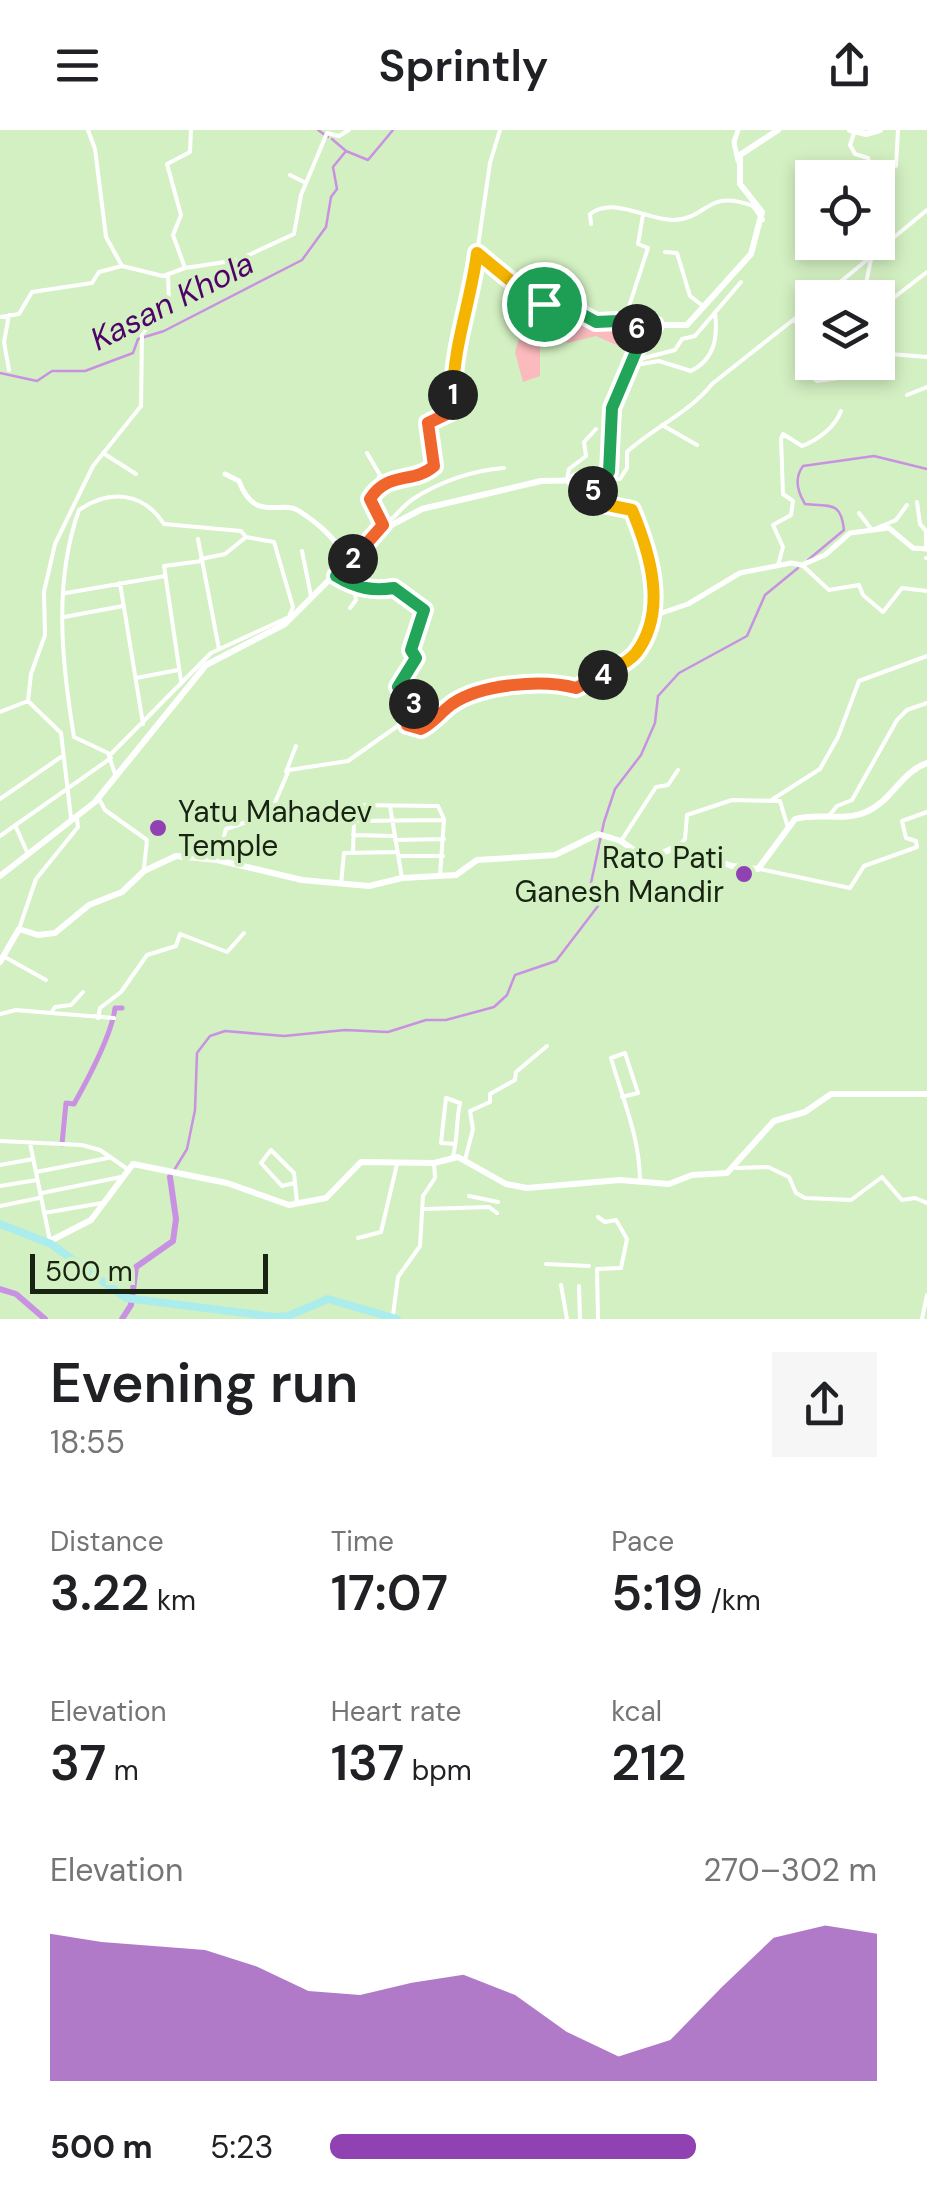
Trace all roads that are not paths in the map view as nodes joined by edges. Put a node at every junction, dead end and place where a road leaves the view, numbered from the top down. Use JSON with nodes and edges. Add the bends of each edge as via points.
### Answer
{"nodes":[{"id":1,"x":88,"y":130,"type":"edge"},
{"id":2,"x":192,"y":130,"type":"edge"},
{"id":3,"x":350,"y":130,"type":"edge"},
{"id":4,"x":500,"y":130,"type":"edge"},
{"id":5,"x":738,"y":130,"type":"edge"},
{"id":6,"x":778,"y":130,"type":"edge"},
{"id":7,"x":880,"y":130,"type":"edge"},
{"id":8,"x":898,"y":130,"type":"edge"},
{"id":9,"x":327,"y":131,"type":"edge"},
{"id":10,"x":852,"y":131,"type":"edge"},
{"id":11,"x":869,"y":160,"type":"edge"},
{"id":12,"x":739,"y":164,"type":"junction"},
{"id":13,"x":896,"y":166,"type":"dead end"},
{"id":14,"x":290,"y":175,"type":"dead end"},
{"id":15,"x":306,"y":184,"type":"junction"},
{"id":16,"x":927,"y":210,"type":"edge"},
{"id":17,"x":644,"y":214,"type":"junction"},
{"id":18,"x":763,"y":220,"type":"junction"},
{"id":19,"x":591,"y":224,"type":"dead end"},
{"id":20,"x":895,"y":235,"type":"edge"},
{"id":21,"x":665,"y":252,"type":"dead end"},
{"id":22,"x":477,"y":253,"type":"junction"},
{"id":23,"x":865,"y":260,"type":"edge"},
{"id":24,"x":122,"y":266,"type":"junction"},
{"id":25,"x":185,"y":268,"type":"junction"},
{"id":26,"x":927,"y":272,"type":"edge"},
{"id":27,"x":168,"y":275,"type":"junction"},
{"id":28,"x":842,"y":280,"type":"edge"},
{"id":29,"x":741,"y":282,"type":"dead end"},
{"id":30,"x":895,"y":297,"type":"edge"},
{"id":31,"x":702,"y":306,"type":"junction"},
{"id":32,"x":715,"y":312,"type":"junction"},
{"id":33,"x":0,"y":316,"type":"edge"},
{"id":34,"x":8,"y":316,"type":"junction"},
{"id":35,"x":794,"y":321,"type":"edge"},
{"id":36,"x":623,"y":324,"type":"junction"},
{"id":37,"x":655,"y":325,"type":"junction"},
{"id":38,"x":895,"y":352,"type":"edge"},
{"id":39,"x":927,"y":357,"type":"edge"},
{"id":40,"x":631,"y":363,"type":"junction"},
{"id":41,"x":9,"y":370,"type":"dead end"},
{"id":42,"x":927,"y":387,"type":"edge"},
{"id":43,"x":907,"y":395,"type":"dead end"},
{"id":44,"x":841,"y":412,"type":"dead end"},
{"id":45,"x":662,"y":425,"type":"junction"},
{"id":46,"x":596,"y":429,"type":"dead end"},
{"id":47,"x":697,"y":445,"type":"dead end"},
{"id":48,"x":103,"y":453,"type":"junction"},
{"id":49,"x":367,"y":454,"type":"dead end"},
{"id":50,"x":504,"y":468,"type":"dead end"},
{"id":51,"x":136,"y":474,"type":"dead end"},
{"id":52,"x":225,"y":474,"type":"dead end"},
{"id":53,"x":567,"y":480,"type":"junction"},
{"id":54,"x":594,"y":480,"type":"junction"},
{"id":55,"x":577,"y":482,"type":"junction"},
{"id":56,"x":370,"y":502,"type":"junction"},
{"id":57,"x":917,"y":502,"type":"dead end"},
{"id":58,"x":907,"y":506,"type":"dead end"},
{"id":59,"x":859,"y":513,"type":"dead end"},
{"id":60,"x":383,"y":525,"type":"junction"},
{"id":61,"x":872,"y":530,"type":"junction"},
{"id":62,"x":376,"y":533,"type":"junction"},
{"id":63,"x":246,"y":537,"type":"junction"},
{"id":64,"x":198,"y":539,"type":"dead end"},
{"id":65,"x":926,"y":549,"type":"edge"},
{"id":66,"x":302,"y":552,"type":"dead end"},
{"id":67,"x":202,"y":560,"type":"junction"},
{"id":68,"x":350,"y":562,"type":"junction"},
{"id":69,"x":778,"y":565,"type":"junction"},
{"id":70,"x":802,"y":565,"type":"junction"},
{"id":71,"x":165,"y":576,"type":"junction"},
{"id":72,"x":336,"y":576,"type":"junction"},
{"id":73,"x":120,"y":583,"type":"junction"},
{"id":74,"x":352,"y":586,"type":"junction"},
{"id":75,"x":927,"y":591,"type":"edge"},
{"id":76,"x":65,"y":593,"type":"junction"},
{"id":77,"x":312,"y":600,"type":"junction"},
{"id":78,"x":123,"y":606,"type":"junction"},
{"id":79,"x":350,"y":608,"type":"dead end"},
{"id":80,"x":653,"y":616,"type":"junction"},
{"id":81,"x":64,"y":617,"type":"junction"},
{"id":82,"x":219,"y":649,"type":"junction"},
{"id":83,"x":927,"y":656,"type":"edge"},
{"id":84,"x":178,"y":670,"type":"junction"},
{"id":85,"x":136,"y":678,"type":"junction"},
{"id":86,"x":182,"y":682,"type":"junction"},
{"id":87,"x":28,"y":702,"type":"junction"},
{"id":88,"x":927,"y":704,"type":"edge"},
{"id":89,"x":0,"y":712,"type":"edge"},
{"id":90,"x":143,"y":724,"type":"junction"},
{"id":91,"x":407,"y":725,"type":"junction"},
{"id":92,"x":296,"y":746,"type":"dead end"},
{"id":93,"x":62,"y":757,"type":"junction"},
{"id":94,"x":110,"y":757,"type":"junction"},
{"id":95,"x":927,"y":762,"type":"edge"},
{"id":96,"x":678,"y":770,"type":"dead end"},
{"id":97,"x":286,"y":772,"type":"junction"},
{"id":98,"x":116,"y":776,"type":"junction"},
{"id":99,"x":66,"y":790,"type":"junction"},
{"id":100,"x":98,"y":797,"type":"junction"},
{"id":101,"x":0,"y":799,"type":"edge"},
{"id":102,"x":774,"y":799,"type":"junction"},
{"id":103,"x":350,"y":805,"type":"dead end"},
{"id":104,"x":390,"y":806,"type":"junction"},
{"id":105,"x":927,"y":812,"type":"edge"},
{"id":106,"x":828,"y":816,"type":"junction"},
{"id":107,"x":74,"y":817,"type":"junction"},
{"id":108,"x":444,"y":820,"type":"junction"},
{"id":109,"x":392,"y":822,"type":"junction"},
{"id":110,"x":16,"y":824,"type":"junction"},
{"id":111,"x":788,"y":828,"type":"junction"},
{"id":112,"x":353,"y":835,"type":"junction"},
{"id":113,"x":0,"y":836,"type":"edge"},
{"id":114,"x":395,"y":838,"type":"junction"},
{"id":115,"x":444,"y":838,"type":"junction"},
{"id":116,"x":622,"y":842,"type":"junction"},
{"id":117,"x":678,"y":847,"type":"junction"},
{"id":118,"x":27,"y":852,"type":"junction"},
{"id":119,"x":353,"y":852,"type":"junction"},
{"id":120,"x":397,"y":854,"type":"junction"},
{"id":121,"x":443,"y":856,"type":"junction"},
{"id":122,"x":216,"y":860,"type":"junction"},
{"id":123,"x":760,"y":869,"type":"junction"},
{"id":124,"x":144,"y":871,"type":"junction"},
{"id":125,"x":0,"y":876,"type":"edge"},
{"id":126,"x":440,"y":876,"type":"junction"},
{"id":127,"x":402,"y":878,"type":"junction"},
{"id":128,"x":341,"y":884,"type":"junction"},
{"id":129,"x":19,"y":929,"type":"junction"},
{"id":130,"x":244,"y":933,"type":"dead end"},
{"id":131,"x":2,"y":959,"type":"edge"},
{"id":132,"x":46,"y":980,"type":"dead end"},
{"id":133,"x":83,"y":992,"type":"dead end"},
{"id":134,"x":51,"y":1013,"type":"junction"},
{"id":135,"x":0,"y":1014,"type":"edge"},
{"id":136,"x":96,"y":1017,"type":"junction"},
{"id":137,"x":114,"y":1018,"type":"dead end"},
{"id":138,"x":548,"y":1046,"type":"dead end"},
{"id":139,"x":927,"y":1094,"type":"edge"},
{"id":140,"x":622,"y":1097,"type":"junction"},
{"id":141,"x":458,"y":1110,"type":"junction"},
{"id":142,"x":470,"y":1111,"type":"junction"},
{"id":143,"x":1,"y":1142,"type":"edge"},
{"id":144,"x":30,"y":1143,"type":"junction"},
{"id":145,"x":456,"y":1144,"type":"junction"},
{"id":146,"x":452,"y":1156,"type":"junction"},
{"id":147,"x":108,"y":1158,"type":"junction"},
{"id":148,"x":33,"y":1159,"type":"junction"},
{"id":149,"x":465,"y":1160,"type":"junction"},
{"id":150,"x":434,"y":1163,"type":"junction"},
{"id":151,"x":397,"y":1164,"type":"junction"},
{"id":152,"x":0,"y":1165,"type":"edge"},
{"id":153,"x":126,"y":1168,"type":"junction"},
{"id":154,"x":736,"y":1168,"type":"junction"},
{"id":155,"x":36,"y":1172,"type":"junction"},
{"id":156,"x":121,"y":1178,"type":"junction"},
{"id":157,"x":37,"y":1180,"type":"junction"},
{"id":158,"x":640,"y":1182,"type":"junction"},
{"id":159,"x":294,"y":1183,"type":"junction"},
{"id":160,"x":0,"y":1186,"type":"edge"},
{"id":161,"x":41,"y":1196,"type":"junction"},
{"id":162,"x":106,"y":1202,"type":"junction"},
{"id":163,"x":498,"y":1202,"type":"dead end"},
{"id":164,"x":297,"y":1203,"type":"junction"},
{"id":165,"x":927,"y":1203,"type":"edge"},
{"id":166,"x":0,"y":1206,"type":"edge"},
{"id":167,"x":468,"y":1208,"type":"junction"},
{"id":168,"x":422,"y":1209,"type":"junction"},
{"id":169,"x":44,"y":1213,"type":"junction"},
{"id":170,"x":497,"y":1214,"type":"dead end"},
{"id":171,"x":598,"y":1217,"type":"dead end"},
{"id":172,"x":0,"y":1224,"type":"edge"},
{"id":173,"x":358,"y":1238,"type":"dead end"},
{"id":174,"x":51,"y":1243,"type":"junction"},
{"id":175,"x":546,"y":1264,"type":"dead end"},
{"id":176,"x":589,"y":1266,"type":"dead end"},
{"id":177,"x":562,"y":1285,"type":"dead end"},
{"id":178,"x":579,"y":1286,"type":"dead end"},
{"id":179,"x":927,"y":1295,"type":"edge"},
{"id":180,"x":276,"y":1318,"type":"edge"},
{"id":181,"x":395,"y":1318,"type":"edge"},
{"id":182,"x":567,"y":1319,"type":"edge"},
{"id":183,"x":580,"y":1319,"type":"edge"},
{"id":184,"x":598,"y":1319,"type":"edge"},
{"id":185,"x":922,"y":1319,"type":"edge"}],
"edges":[{"from":1,"to":24,"type":"street","via":[[106,237]]},
{"from":2,"to":25,"type":"street","via":[[190,152],[168,164],[181,215],[173,235]]},
{"from":3,"to":9,"type":"street","via":[[339,136]]},
{"from":4,"to":22,"type":"street"},
{"from":5,"to":12,"type":"street"},
{"from":6,"to":12,"type":"main road","via":[[742,151]]},
{"from":7,"to":10,"type":"main road"},
{"from":8,"to":13,"type":"street"},
{"from":9,"to":15,"type":"street"},
{"from":10,"to":11,"type":"street","via":[[850,146]]},
{"from":12,"to":18,"type":"main road","via":[[740,184]]},
{"from":14,"to":15,"type":"street"},
{"from":15,"to":25,"type":"street","via":[[294,234],[238,260]]},
{"from":16,"to":20,"type":"street"},
{"from":17,"to":18,"type":"street","via":[[676,220],[726,199],[752,206]]},
{"from":17,"to":19,"type":"street","via":[[598,209],[590,214]]},
{"from":17,"to":36,"type":"street","via":[[638,244],[648,248]]},
{"from":18,"to":31,"type":"main road","via":[[751,254]]},
{"from":21,"to":31,"type":"street","via":[[676,253],[690,296]]},
{"from":22,"to":36,"type":"street","via":[[522,290],[528,305],[556,300],[596,322]]},
{"from":22,"to":56,"type":"street","via":[[452,370],[453,409],[428,423],[434,466],[426,474],[386,481]]},
{"from":23,"to":28,"type":"street"},
{"from":24,"to":27,"type":"street"},
{"from":24,"to":34,"type":"street","via":[[72,288],[32,292],[18,314]]},
{"from":25,"to":27,"type":"street"},
{"from":26,"to":30,"type":"street"},
{"from":27,"to":48,"type":"street","via":[[169,301],[142,334],[141,406]]},
{"from":29,"to":32,"type":"street"},
{"from":31,"to":37,"type":"main road","via":[[682,327]]},
{"from":32,"to":40,"type":"street","via":[[675,350]]},
{"from":32,"to":40,"type":"street","via":[[714,350],[702,366]]},
{"from":33,"to":34,"type":"street"},
{"from":34,"to":41,"type":"street"},
{"from":35,"to":45,"type":"street"},
{"from":36,"to":37,"type":"street","via":[[634,330]]},
{"from":37,"to":40,"type":"main road"},
{"from":38,"to":39,"type":"street"},
{"from":40,"to":54,"type":"main road","via":[[611,412],[612,466]]},
{"from":42,"to":43,"type":"street"},
{"from":44,"to":69,"type":"street","via":[[813,442],[802,446],[780,438],[782,494],[792,502],[792,515],[773,526],[782,540]]},
{"from":45,"to":47,"type":"street"},
{"from":45,"to":54,"type":"street","via":[[627,452],[620,479]]},
{"from":46,"to":53,"type":"street"},
{"from":48,"to":51,"type":"street"},
{"from":48,"to":87,"type":"street","via":[[54,544],[44,592],[45,635]]},
{"from":49,"to":56,"type":"street","via":[[380,475]]},
{"from":50,"to":60,"type":"street","via":[[440,486]]},
{"from":52,"to":68,"type":"street","via":[[240,482],[246,498],[271,511],[298,509],[330,531]]},
{"from":53,"to":55,"type":"main road"},
{"from":53,"to":62,"type":"main road","via":[[417,510]]},
{"from":54,"to":55,"type":"main road"},
{"from":55,"to":80,"type":"street","via":[[580,490],[592,489],[598,503],[632,510],[655,580]]},
{"from":56,"to":60,"type":"street"},
{"from":57,"to":65,"type":"street"},
{"from":58,"to":61,"type":"street","via":[[896,520]]},
{"from":59,"to":61,"type":"street"},
{"from":60,"to":62,"type":"street"},
{"from":61,"to":65,"type":"street","via":[[889,528],[914,548]]},
{"from":61,"to":70,"type":"street","via":[[850,533]]},
{"from":62,"to":68,"type":"main road"},
{"from":63,"to":67,"type":"street","via":[[225,554]]},
{"from":63,"to":76,"type":"street","via":[[241,530],[164,524],[152,506],[110,496],[79,510]]},
{"from":63,"to":82,"type":"street","via":[[275,543],[293,607],[289,617]]},
{"from":64,"to":67,"type":"street"},
{"from":66,"to":77,"type":"street"},
{"from":67,"to":71,"type":"street","via":[[164,566]]},
{"from":67,"to":82,"type":"street"},
{"from":68,"to":72,"type":"main road"},
{"from":69,"to":70,"type":"street"},
{"from":69,"to":80,"type":"street","via":[[740,572],[688,604]]},
{"from":70,"to":75,"type":"street","via":[[829,590],[858,585],[883,612],[902,588]]},
{"from":71,"to":73,"type":"street"},
{"from":71,"to":84,"type":"street"},
{"from":72,"to":74,"type":"street"},
{"from":72,"to":77,"type":"main road"},
{"from":73,"to":76,"type":"street"},
{"from":73,"to":78,"type":"street"},
{"from":74,"to":79,"type":"street","via":[[356,600]]},
{"from":74,"to":91,"type":"street","via":[[394,588],[426,615],[411,650],[416,658],[398,687],[416,707]]},
{"from":76,"to":81,"type":"street"},
{"from":77,"to":98,"type":"main road","via":[[285,624],[206,666]]},
{"from":78,"to":81,"type":"street"},
{"from":78,"to":85,"type":"street"},
{"from":80,"to":91,"type":"street","via":[[637,652],[585,686],[506,685],[456,701],[422,729]]},
{"from":81,"to":94,"type":"street","via":[[61,647],[74,737]]},
{"from":82,"to":86,"type":"street"},
{"from":83,"to":102,"type":"street","via":[[859,681],[820,769]]},
{"from":84,"to":85,"type":"street"},
{"from":84,"to":86,"type":"street"},
{"from":85,"to":90,"type":"street"},
{"from":86,"to":90,"type":"street"},
{"from":87,"to":89,"type":"street"},
{"from":87,"to":93,"type":"street","via":[[56,724]]},
{"from":88,"to":106,"type":"street","via":[[896,720],[852,800]]},
{"from":90,"to":94,"type":"street"},
{"from":91,"to":97,"type":"street","via":[[348,761]]},
{"from":92,"to":97,"type":"street"},
{"from":93,"to":99,"type":"street"},
{"from":93,"to":101,"type":"street"},
{"from":94,"to":98,"type":"street"},
{"from":94,"to":99,"type":"street"},
{"from":95,"to":106,"type":"main road","via":[[867,812]]},
{"from":96,"to":116,"type":"street","via":[[668,785],[656,788]]},
{"from":97,"to":122,"type":"street","via":[[270,814],[226,829]]},
{"from":98,"to":100,"type":"main road"},
{"from":99,"to":107,"type":"street"},
{"from":99,"to":110,"type":"street"},
{"from":100,"to":107,"type":"main road"},
{"from":100,"to":124,"type":"street","via":[[104,810],[148,840]]},
{"from":102,"to":111,"type":"street"},
{"from":102,"to":117,"type":"street","via":[[732,800],[687,815]]},
{"from":103,"to":104,"type":"street"},
{"from":104,"to":108,"type":"street","via":[[435,804]]},
{"from":104,"to":109,"type":"street"},
{"from":105,"to":123,"type":"street","via":[[902,821],[906,838],[918,846],[864,866],[850,888]]},
{"from":106,"to":111,"type":"main road","via":[[797,818]]},
{"from":107,"to":118,"type":"main road"},
{"from":107,"to":129,"type":"street","via":[[78,827],[36,879]]},
{"from":108,"to":109,"type":"street"},
{"from":108,"to":115,"type":"street"},
{"from":109,"to":112,"type":"street","via":[[354,821]]},
{"from":109,"to":114,"type":"street"},
{"from":110,"to":113,"type":"street"},
{"from":110,"to":118,"type":"street"},
{"from":111,"to":123,"type":"main road"},
{"from":112,"to":114,"type":"street"},
{"from":112,"to":119,"type":"street"},
{"from":114,"to":115,"type":"street"},
{"from":114,"to":120,"type":"street"},
{"from":115,"to":121,"type":"street"},
{"from":116,"to":117,"type":"main road","via":[[648,860]]},
{"from":116,"to":126,"type":"main road","via":[[598,834],[556,855],[477,860],[458,874]]},
{"from":117,"to":123,"type":"main road"},
{"from":118,"to":125,"type":"main road"},
{"from":119,"to":120,"type":"street"},
{"from":119,"to":128,"type":"street","via":[[342,856]]},
{"from":120,"to":121,"type":"street"},
{"from":120,"to":127,"type":"street"},
{"from":121,"to":126,"type":"street"},
{"from":122,"to":124,"type":"main road","via":[[176,856]]},
{"from":122,"to":128,"type":"main road"},
{"from":124,"to":129,"type":"main road","via":[[55,933]]},
{"from":126,"to":127,"type":"main road"},
{"from":127,"to":128,"type":"main road"},
{"from":129,"to":131,"type":"main road"},
{"from":130,"to":136,"type":"street","via":[[226,952],[180,934],[176,946],[147,955]]},
{"from":131,"to":132,"type":"street"},
{"from":133,"to":134,"type":"street"},
{"from":134,"to":135,"type":"street"},
{"from":134,"to":136,"type":"street"},
{"from":136,"to":137,"type":"street"},
{"from":138,"to":142,"type":"street","via":[[515,1080],[490,1094],[490,1102]]},
{"from":139,"to":154,"type":"main road","via":[[832,1094],[774,1120]]},
{"from":140,"to":140,"type":"street","via":[[611,1058],[625,1054],[638,1093]]},
{"from":140,"to":158,"type":"street","via":[[637,1134]]},
{"from":141,"to":142,"type":"street"},
{"from":141,"to":145,"type":"street"},
{"from":141,"to":145,"type":"street","via":[[457,1100],[443,1101],[441,1143]]},
{"from":142,"to":149,"type":"street"},
{"from":143,"to":144,"type":"street"},
{"from":144,"to":147,"type":"street","via":[[82,1145]]},
{"from":144,"to":148,"type":"street"},
{"from":145,"to":146,"type":"street"},
{"from":146,"to":149,"type":"main road"},
{"from":146,"to":150,"type":"main road"},
{"from":147,"to":153,"type":"street"},
{"from":147,"to":155,"type":"street"},
{"from":148,"to":152,"type":"street"},
{"from":148,"to":155,"type":"street"},
{"from":149,"to":158,"type":"main road","via":[[506,1184],[528,1188]]},
{"from":150,"to":151,"type":"main road"},
{"from":150,"to":168,"type":"street"},
{"from":151,"to":164,"type":"main road","via":[[360,1162],[332,1193]]},
{"from":151,"to":173,"type":"street","via":[[381,1232]]},
{"from":153,"to":156,"type":"main road"},
{"from":153,"to":164,"type":"main road","via":[[141,1164]]},
{"from":154,"to":158,"type":"main road","via":[[669,1184]]},
{"from":154,"to":165,"type":"street","via":[[768,1167],[790,1177],[805,1198],[851,1200],[882,1177],[902,1200]]},
{"from":155,"to":157,"type":"street"},
{"from":156,"to":161,"type":"street"},
{"from":156,"to":162,"type":"main road"},
{"from":157,"to":160,"type":"street"},
{"from":157,"to":161,"type":"street"},
{"from":159,"to":159,"type":"street","via":[[281,1158],[271,1150],[264,1154],[261,1163],[282,1186]]},
{"from":159,"to":164,"type":"street"},
{"from":161,"to":166,"type":"street"},
{"from":161,"to":169,"type":"street"},
{"from":162,"to":169,"type":"street"},
{"from":162,"to":174,"type":"main road","via":[[84,1225]]},
{"from":163,"to":167,"type":"street","via":[[469,1197]]},
{"from":167,"to":168,"type":"street"},
{"from":167,"to":170,"type":"street","via":[[489,1207]]},
{"from":168,"to":181,"type":"street","via":[[420,1246],[398,1276]]},
{"from":169,"to":174,"type":"street"},
{"from":171,"to":184,"type":"street","via":[[616,1220],[627,1240],[621,1268],[597,1268]]},
{"from":172,"to":174,"type":"main road"},
{"from":174,"to":180,"type":"main road","via":[[126,1298]]},
{"from":175,"to":176,"type":"street"},
{"from":177,"to":182,"type":"street"},
{"from":178,"to":183,"type":"street"},
{"from":179,"to":185,"type":"street"},
{"from":180,"to":181,"type":"main road","via":[[328,1299]]}]}
